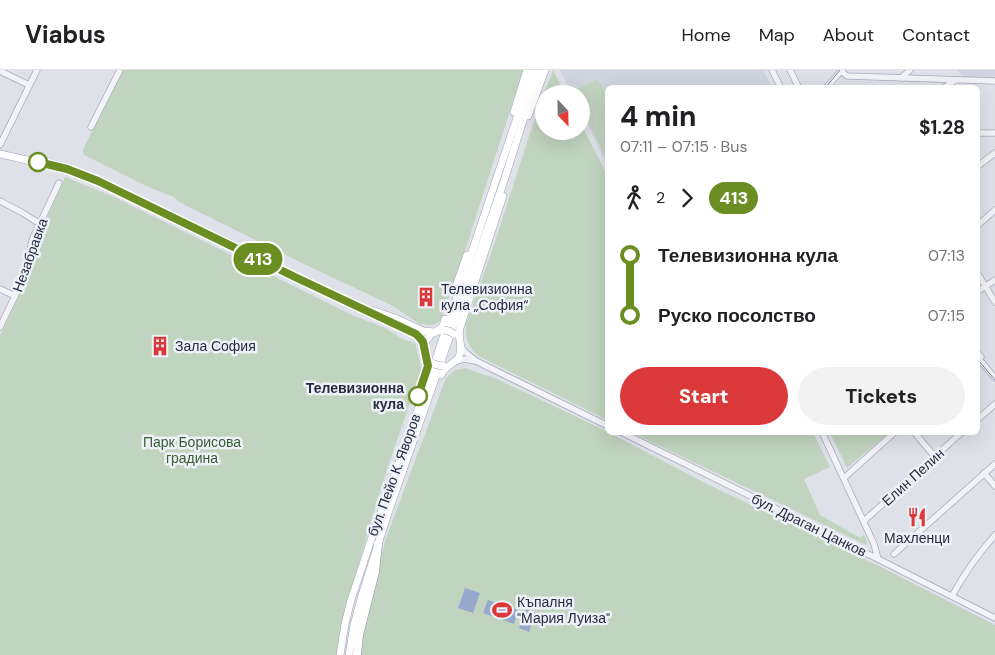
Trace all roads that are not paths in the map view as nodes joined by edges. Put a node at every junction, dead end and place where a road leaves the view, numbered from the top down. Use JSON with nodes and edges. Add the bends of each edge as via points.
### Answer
{"nodes":[{"id":1,"x":37,"y":70,"type":"edge"},
{"id":2,"x":120,"y":70,"type":"edge"},
{"id":3,"x":530,"y":70,"type":"edge"},
{"id":4,"x":539,"y":70,"type":"edge"},
{"id":5,"x":544,"y":70,"type":"edge"},
{"id":6,"x":772,"y":70,"type":"edge"},
{"id":7,"x":790,"y":70,"type":"edge"},
{"id":8,"x":910,"y":70,"type":"edge"},
{"id":9,"x":0,"y":71,"type":"edge"},
{"id":10,"x":841,"y":71,"type":"edge"},
{"id":11,"x":901,"y":78,"type":"junction"},
{"id":12,"x":955,"y":80,"type":"junction"},
{"id":13,"x":995,"y":81,"type":"edge"},
{"id":14,"x":30,"y":85,"type":"junction"},
{"id":15,"x":780,"y":85,"type":"edge"},
{"id":16,"x":798,"y":85,"type":"edge"},
{"id":17,"x":829,"y":85,"type":"edge"},
{"id":18,"x":948,"y":85,"type":"edge"},
{"id":19,"x":523,"y":109,"type":"junction"},
{"id":20,"x":91,"y":127,"type":"dead end"},
{"id":21,"x":980,"y":132,"type":"edge"},
{"id":22,"x":995,"y":133,"type":"edge"},
{"id":23,"x":2,"y":136,"type":"edge"},
{"id":24,"x":0,"y":145,"type":"edge"},
{"id":25,"x":502,"y":150,"type":"junction"},
{"id":26,"x":995,"y":153,"type":"edge"},
{"id":27,"x":0,"y":154,"type":"edge"},
{"id":28,"x":515,"y":154,"type":"junction"},
{"id":29,"x":980,"y":164,"type":"edge"},
{"id":30,"x":59,"y":183,"type":"dead end"},
{"id":31,"x":0,"y":201,"type":"edge"},
{"id":32,"x":995,"y":210,"type":"edge"},
{"id":33,"x":980,"y":222,"type":"edge"},
{"id":34,"x":40,"y":224,"type":"junction"},
{"id":35,"x":980,"y":277,"type":"edge"},
{"id":36,"x":995,"y":280,"type":"edge"},
{"id":37,"x":985,"y":286,"type":"junction"},
{"id":38,"x":0,"y":289,"type":"edge"},
{"id":39,"x":980,"y":290,"type":"edge"},
{"id":40,"x":15,"y":296,"type":"junction"},
{"id":41,"x":995,"y":302,"type":"edge"},
{"id":42,"x":352,"y":304,"type":"junction"},
{"id":43,"x":0,"y":326,"type":"edge"},
{"id":44,"x":438,"y":331,"type":"junction"},
{"id":45,"x":460,"y":342,"type":"junction"},
{"id":46,"x":425,"y":351,"type":"junction"},
{"id":47,"x":980,"y":359,"type":"edge"},
{"id":48,"x":476,"y":361,"type":"junction"},
{"id":49,"x":448,"y":364,"type":"junction"},
{"id":50,"x":995,"y":378,"type":"edge"},
{"id":51,"x":995,"y":404,"type":"edge"},
{"id":52,"x":980,"y":417,"type":"edge"},
{"id":53,"x":605,"y":425,"type":"edge"},
{"id":54,"x":628,"y":435,"type":"edge"},
{"id":55,"x":823,"y":435,"type":"edge"},
{"id":56,"x":892,"y":435,"type":"edge"},
{"id":57,"x":917,"y":435,"type":"edge"},
{"id":58,"x":959,"y":435,"type":"edge"},
{"id":59,"x":935,"y":457,"type":"junction"},
{"id":60,"x":995,"y":464,"type":"edge"},
{"id":61,"x":984,"y":473,"type":"junction"},
{"id":62,"x":844,"y":478,"type":"junction"},
{"id":63,"x":995,"y":486,"type":"edge"},
{"id":64,"x":385,"y":511,"type":"junction"},
{"id":65,"x":864,"y":521,"type":"junction"},
{"id":66,"x":995,"y":535,"type":"edge"},
{"id":67,"x":378,"y":544,"type":"junction"},
{"id":68,"x":894,"y":554,"type":"dead end"},
{"id":69,"x":878,"y":559,"type":"junction"},
{"id":70,"x":952,"y":596,"type":"junction"},
{"id":71,"x":995,"y":618,"type":"edge"},
{"id":72,"x":340,"y":655,"type":"edge"},
{"id":73,"x":349,"y":655,"type":"edge"},
{"id":74,"x":357,"y":655,"type":"edge"}],
"edges":[{"from":1,"to":14,"type":"street"},
{"from":2,"to":20,"type":"street"},
{"from":3,"to":19,"type":"main road","name":"бул. Пейо К. Яворов"},
{"from":3,"to":25,"type":"main road"},
{"from":4,"to":19,"type":"main road","name":"бул. Пейо К. Яворов"},
{"from":5,"to":19,"type":"main road"},
{"from":5,"to":28,"type":"main road"},
{"from":6,"to":15,"type":"street"},
{"from":7,"to":16,"type":"street"},
{"from":8,"to":11,"type":"street"},
{"from":9,"to":14,"type":"street"},
{"from":10,"to":11,"type":"street","via":[[847,76]]},
{"from":10,"to":17,"type":"street"},
{"from":11,"to":12,"type":"street"},
{"from":12,"to":13,"type":"street"},
{"from":12,"to":18,"type":"street"},
{"from":14,"to":23,"type":"street"},
{"from":19,"to":25,"type":"main road"},
{"from":19,"to":28,"type":"main road"},
{"from":19,"to":64,"type":"main road","name":"бул. Пейо К. Яворов","via":[[503,184]]},
{"from":21,"to":22,"type":"street"},
{"from":23,"to":24,"type":"street"},
{"from":25,"to":44,"type":"main road","via":[[443,326]]},
{"from":26,"to":29,"type":"street"},
{"from":27,"to":42,"type":"main road","via":[[67,169],[98,181]]},
{"from":28,"to":45,"type":"main road","via":[[461,322]]},
{"from":30,"to":34,"type":"street","name":"Незабравка"},
{"from":31,"to":34,"type":"street"},
{"from":32,"to":33,"type":"street"},
{"from":34,"to":40,"type":"street","name":"Незабравка","via":[[30,247],[26,273]]},
{"from":35,"to":37,"type":"street"},
{"from":36,"to":37,"type":"street"},
{"from":37,"to":39,"type":"street"},
{"from":37,"to":41,"type":"street"},
{"from":38,"to":40,"type":"street"},
{"from":40,"to":43,"type":"street","name":"Незабравка"},
{"from":42,"to":44,"type":"main road","via":[[423,331]]},
{"from":42,"to":46,"type":"main road","via":[[416,334]]},
{"from":44,"to":45,"type":"main road","bridge":true,"via":[[454,334]]},
{"from":44,"to":46,"type":"main road","via":[[427,339]]},
{"from":45,"to":48,"type":"street","via":[[464,351]]},
{"from":45,"to":49,"type":"main road","via":[[459,356]]},
{"from":46,"to":49,"type":"main road","bridge":true,"via":[[437,365]]},
{"from":46,"to":64,"type":"main road","via":[[427,371],[383,497]]},
{"from":47,"to":50,"type":"street"},
{"from":48,"to":49,"type":"street","via":[[461,360]]},
{"from":48,"to":53,"type":"street"},
{"from":49,"to":64,"type":"main road","via":[[396,501]]},
{"from":51,"to":52,"type":"street"},
{"from":54,"to":69,"type":"street","name":"бул. Драган Цанков"},
{"from":55,"to":62,"type":"street"},
{"from":56,"to":62,"type":"street"},
{"from":57,"to":59,"type":"street"},
{"from":58,"to":59,"type":"street","name":"Елин Пелин"},
{"from":59,"to":65,"type":"street","name":"Елин Пелин"},
{"from":60,"to":61,"type":"street"},
{"from":61,"to":63,"type":"street"},
{"from":61,"to":68,"type":"street"},
{"from":62,"to":65,"type":"street"},
{"from":64,"to":67,"type":"main road","name":"бул. Пейо К. Яворов"},
{"from":64,"to":72,"type":"main road","name":"бул. Пейо К. Яворов","via":[[351,600]]},
{"from":65,"to":69,"type":"street"},
{"from":66,"to":70,"type":"street","via":[[971,564]]},
{"from":67,"to":73,"type":"main road","name":"бул. Пейо К. Яворов","via":[[354,625]]},
{"from":67,"to":74,"type":"highway"},
{"from":69,"to":70,"type":"street","name":"бул. Драган Цанков"},
{"from":70,"to":71,"type":"street","name":"бул. Драган Цанков"}]}
